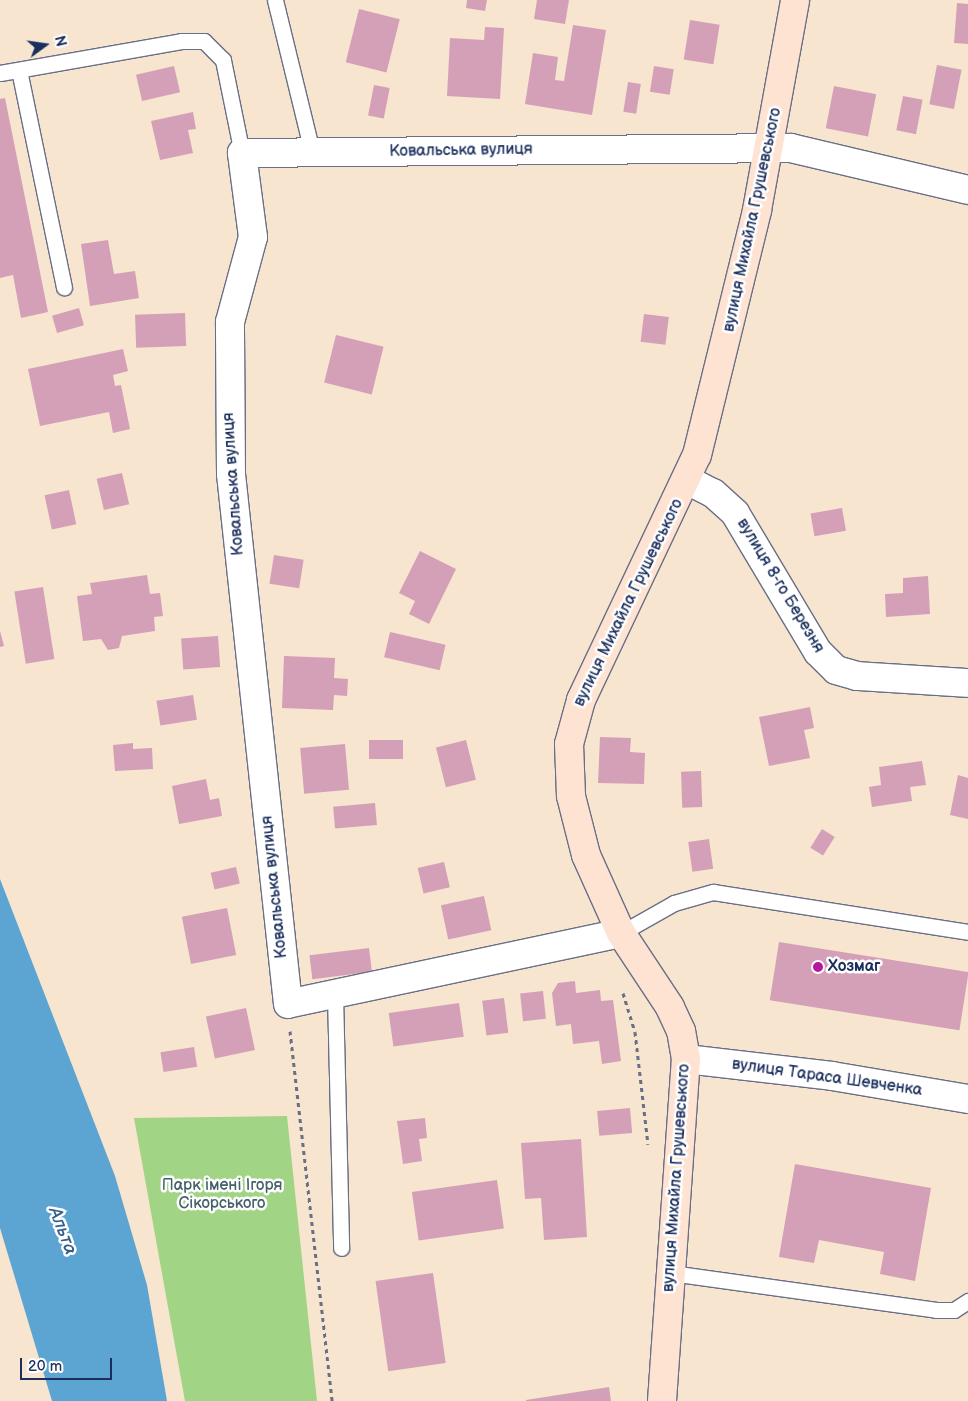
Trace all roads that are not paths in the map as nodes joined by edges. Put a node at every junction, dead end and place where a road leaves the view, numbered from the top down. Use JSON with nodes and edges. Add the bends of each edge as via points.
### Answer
{"nodes":[{"id":1,"x":275,"y":0,"type":"edge"},
{"id":2,"x":795,"y":0,"type":"edge"},
{"id":3,"x":19,"y":70,"type":"junction"},
{"id":4,"x":0,"y":73,"type":"edge"},
{"id":5,"x":769,"y":147,"type":"junction"},
{"id":6,"x":312,"y":152,"type":"junction"},
{"id":7,"x":242,"y":153,"type":"junction"},
{"id":8,"x":968,"y":190,"type":"edge"},
{"id":9,"x":64,"y":287,"type":"dead end"},
{"id":10,"x":687,"y":480,"type":"junction"},
{"id":11,"x":968,"y":683,"type":"edge"},
{"id":12,"x":968,"y":932,"type":"edge"},
{"id":13,"x":620,"y":933,"type":"junction"},
{"id":14,"x":335,"y":995,"type":"junction"},
{"id":15,"x":686,"y":1059,"type":"junction"},
{"id":16,"x":968,"y":1100,"type":"edge"},
{"id":17,"x":341,"y":1248,"type":"dead end"},
{"id":18,"x":671,"y":1273,"type":"junction"},
{"id":19,"x":968,"y":1301,"type":"edge"},
{"id":20,"x":662,"y":1401,"type":"edge"}],
"edges":[{"from":1,"to":6,"type":"lane"},
{"from":2,"to":5,"type":"main road","name":"вулиця Михайла Грушевського"},
{"from":3,"to":4,"type":"lane"},
{"from":3,"to":7,"type":"lane","via":[[181,40],[204,41],[223,60]]},
{"from":3,"to":9,"type":"lane"},
{"from":5,"to":6,"type":"street","name":"Ковальська вулиця"},
{"from":5,"to":8,"type":"street","name":"Ковальська вулиця","via":[[822,153]]},
{"from":5,"to":10,"type":"main road","name":"вулиця Михайла Грушевського","via":[[709,418]]},
{"from":6,"to":7,"type":"street","name":"Ковальська вулиця"},
{"from":7,"to":14,"type":"street","name":"Ковальська вулиця","via":[[253,237],[230,322],[231,474],[288,1004]]},
{"from":10,"to":11,"type":"street","name":"вулиця 8-го Березня","via":[[714,492],[736,513],[818,652],[836,670],[857,676]]},
{"from":10,"to":13,"type":"main road","name":"вулиця Михайла Грушевського","via":[[581,700],[569,744],[577,825],[599,888]]},
{"from":12,"to":13,"type":"lane","via":[[713,892],[674,903]]},
{"from":13,"to":14,"type":"street"},
{"from":13,"to":15,"type":"main road","name":"вулиця Михайла Грушевського","via":[[670,1006],[681,1031]]},
{"from":14,"to":17,"type":"lane"},
{"from":15,"to":16,"type":"street","name":"вулиця Тараса Шевченка","via":[[832,1076]]},
{"from":15,"to":18,"type":"main road","name":"вулиця Михайла Грушевського"},
{"from":18,"to":19,"type":"lane","via":[[936,1310],[954,1310]]},
{"from":18,"to":20,"type":"main road","name":"вулиця Михайла Грушевського"}]}
